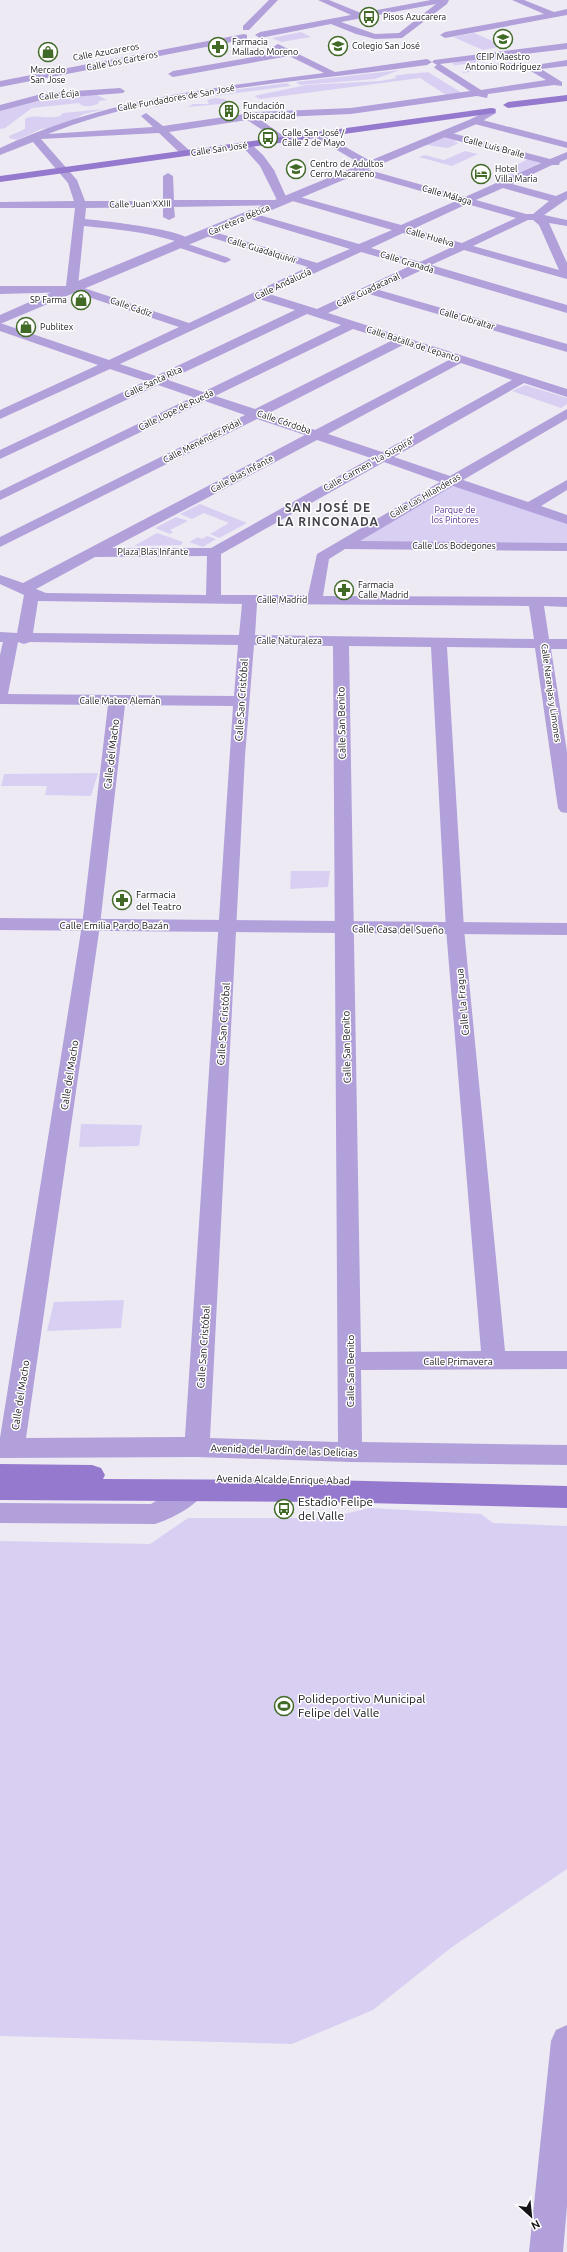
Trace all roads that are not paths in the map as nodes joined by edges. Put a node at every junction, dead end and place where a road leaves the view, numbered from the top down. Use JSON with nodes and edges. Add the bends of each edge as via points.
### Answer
{"nodes":[{"id":1,"x":274,"y":0,"type":"edge"},
{"id":2,"x":322,"y":0,"type":"edge"},
{"id":3,"x":418,"y":0,"type":"edge"},
{"id":4,"x":446,"y":0,"type":"edge"},
{"id":5,"x":516,"y":0,"type":"edge"},
{"id":6,"x":427,"y":4,"type":"junction"},
{"id":7,"x":567,"y":12,"type":"edge"},
{"id":8,"x":554,"y":14,"type":"junction"},
{"id":9,"x":360,"y":16,"type":"junction"},
{"id":10,"x":567,"y":19,"type":"edge"},
{"id":11,"x":333,"y":22,"type":"junction"},
{"id":12,"x":239,"y":32,"type":"junction"},
{"id":13,"x":218,"y":33,"type":"dead end"},
{"id":14,"x":259,"y":34,"type":"junction"},
{"id":15,"x":445,"y":35,"type":"dead end"},
{"id":16,"x":204,"y":46,"type":"junction"},
{"id":17,"x":567,"y":46,"type":"edge"},
{"id":18,"x":290,"y":53,"type":"junction"},
{"id":19,"x":151,"y":56,"type":"junction"},
{"id":20,"x":237,"y":63,"type":"junction"},
{"id":21,"x":567,"y":64,"type":"edge"},
{"id":22,"x":434,"y":65,"type":"junction"},
{"id":23,"x":95,"y":66,"type":"junction"},
{"id":24,"x":168,"y":70,"type":"junction"},
{"id":25,"x":335,"y":75,"type":"junction"},
{"id":26,"x":567,"y":76,"type":"edge"},
{"id":27,"x":552,"y":80,"type":"junction"},
{"id":28,"x":277,"y":82,"type":"junction"},
{"id":29,"x":0,"y":84,"type":"edge"},
{"id":30,"x":567,"y":89,"type":"edge"},
{"id":31,"x":120,"y":91,"type":"junction"},
{"id":32,"x":196,"y":93,"type":"junction"},
{"id":33,"x":478,"y":93,"type":"junction"},
{"id":34,"x":567,"y":98,"type":"edge"},
{"id":35,"x":133,"y":104,"type":"junction"},
{"id":36,"x":0,"y":108,"type":"edge"},
{"id":37,"x":497,"y":108,"type":"junction"},
{"id":38,"x":351,"y":111,"type":"junction"},
{"id":39,"x":464,"y":113,"type":"junction"},
{"id":40,"x":146,"y":116,"type":"dead end"},
{"id":41,"x":250,"y":117,"type":"junction"},
{"id":42,"x":438,"y":117,"type":"junction"},
{"id":43,"x":476,"y":120,"type":"junction"},
{"id":44,"x":372,"y":126,"type":"junction"},
{"id":45,"x":160,"y":130,"type":"junction"},
{"id":46,"x":317,"y":134,"type":"junction"},
{"id":47,"x":444,"y":134,"type":"junction"},
{"id":48,"x":36,"y":138,"type":"junction"},
{"id":49,"x":281,"y":139,"type":"junction"},
{"id":50,"x":246,"y":145,"type":"junction"},
{"id":51,"x":567,"y":145,"type":"edge"},
{"id":52,"x":0,"y":152,"type":"edge"},
{"id":53,"x":186,"y":153,"type":"junction"},
{"id":54,"x":567,"y":155,"type":"edge"},
{"id":55,"x":551,"y":162,"type":"junction"},
{"id":56,"x":370,"y":165,"type":"junction"},
{"id":57,"x":567,"y":167,"type":"edge"},
{"id":58,"x":358,"y":170,"type":"junction"},
{"id":59,"x":62,"y":171,"type":"junction"},
{"id":60,"x":168,"y":176,"type":"dead end"},
{"id":61,"x":0,"y":179,"type":"edge"},
{"id":62,"x":501,"y":184,"type":"junction"},
{"id":63,"x":562,"y":197,"type":"edge"},
{"id":64,"x":285,"y":200,"type":"junction"},
{"id":65,"x":467,"y":201,"type":"junction"},
{"id":66,"x":81,"y":204,"type":"junction"},
{"id":67,"x":170,"y":204,"type":"junction"},
{"id":68,"x":0,"y":206,"type":"edge"},
{"id":69,"x":248,"y":215,"type":"junction"},
{"id":70,"x":531,"y":217,"type":"junction"},
{"id":71,"x":78,"y":222,"type":"junction"},
{"id":72,"x":567,"y":223,"type":"edge"},
{"id":73,"x":403,"y":229,"type":"junction"},
{"id":74,"x":159,"y":232,"type":"junction"},
{"id":75,"x":206,"y":233,"type":"junction"},
{"id":76,"x":182,"y":243,"type":"junction"},
{"id":77,"x":463,"y":247,"type":"junction"},
{"id":78,"x":360,"y":248,"type":"junction"},
{"id":79,"x":225,"y":260,"type":"dead end"},
{"id":80,"x":421,"y":266,"type":"junction"},
{"id":81,"x":318,"y":267,"type":"junction"},
{"id":82,"x":567,"y":276,"type":"edge"},
{"id":83,"x":72,"y":288,"type":"junction"},
{"id":84,"x":0,"y":290,"type":"edge"},
{"id":85,"x":368,"y":290,"type":"junction"},
{"id":86,"x":259,"y":295,"type":"junction"},
{"id":87,"x":567,"y":309,"type":"edge"},
{"id":88,"x":306,"y":310,"type":"junction"},
{"id":89,"x":319,"y":313,"type":"junction"},
{"id":90,"x":0,"y":320,"type":"edge"},
{"id":91,"x":352,"y":324,"type":"junction"},
{"id":92,"x":0,"y":327,"type":"edge"},
{"id":93,"x":190,"y":327,"type":"junction"},
{"id":94,"x":403,"y":340,"type":"junction"},
{"id":95,"x":567,"y":348,"type":"edge"},
{"id":96,"x":460,"y":359,"type":"junction"},
{"id":97,"x":110,"y":364,"type":"junction"},
{"id":98,"x":524,"y":378,"type":"junction"},
{"id":99,"x":158,"y":380,"type":"junction"},
{"id":100,"x":567,"y":393,"type":"edge"},
{"id":101,"x":206,"y":396,"type":"junction"},
{"id":102,"x":0,"y":401,"type":"edge"},
{"id":103,"x":16,"y":408,"type":"junction"},
{"id":104,"x":258,"y":413,"type":"junction"},
{"id":105,"x":567,"y":413,"type":"edge"},
{"id":106,"x":0,"y":415,"type":"edge"},
{"id":107,"x":316,"y":434,"type":"junction"},
{"id":108,"x":0,"y":455,"type":"edge"},
{"id":109,"x":382,"y":456,"type":"junction"},
{"id":110,"x":452,"y":481,"type":"junction"},
{"id":111,"x":567,"y":484,"type":"edge"},
{"id":112,"x":0,"y":496,"type":"edge"},
{"id":113,"x":529,"y":508,"type":"junction"},
{"id":114,"x":567,"y":520,"type":"edge"},
{"id":115,"x":0,"y":543,"type":"edge"},
{"id":116,"x":342,"y":545,"type":"junction"},
{"id":117,"x":567,"y":546,"type":"edge"},
{"id":118,"x":214,"y":552,"type":"junction"},
{"id":119,"x":93,"y":553,"type":"junction"},
{"id":120,"x":2,"y":583,"type":"edge"},
{"id":121,"x":28,"y":591,"type":"junction"},
{"id":122,"x":213,"y":600,"type":"junction"},
{"id":123,"x":250,"y":600,"type":"junction"},
{"id":124,"x":316,"y":600,"type":"junction"},
{"id":125,"x":536,"y":602,"type":"junction"},
{"id":126,"x":567,"y":602,"type":"edge"},
{"id":127,"x":12,"y":638,"type":"edge"},
{"id":128,"x":245,"y":641,"type":"junction"},
{"id":129,"x":340,"y":642,"type":"junction"},
{"id":130,"x":439,"y":643,"type":"junction"},
{"id":131,"x":544,"y":644,"type":"junction"},
{"id":132,"x":567,"y":644,"type":"edge"},
{"id":133,"x":0,"y":695,"type":"edge"},
{"id":134,"x":0,"y":699,"type":"edge"},
{"id":135,"x":117,"y":701,"type":"junction"},
{"id":136,"x":241,"y":701,"type":"junction"},
{"id":137,"x":567,"y":808,"type":"edge"},
{"id":138,"x":0,"y":924,"type":"edge"},
{"id":139,"x":91,"y":925,"type":"junction"},
{"id":140,"x":229,"y":927,"type":"junction"},
{"id":141,"x":344,"y":928,"type":"junction"},
{"id":142,"x":455,"y":929,"type":"junction"},
{"id":143,"x":567,"y":929,"type":"edge"},
{"id":144,"x":567,"y":1360,"type":"edge"},
{"id":145,"x":350,"y":1361,"type":"junction"},
{"id":146,"x":494,"y":1361,"type":"junction"},
{"id":147,"x":196,"y":1447,"type":"junction"},
{"id":148,"x":6,"y":1448,"type":"edge"},
{"id":149,"x":350,"y":1452,"type":"junction"},
{"id":150,"x":567,"y":1455,"type":"edge"},
{"id":151,"x":0,"y":1474,"type":"edge"},
{"id":152,"x":567,"y":1484,"type":"edge"},
{"id":153,"x":0,"y":1489,"type":"edge"},
{"id":154,"x":192,"y":1490,"type":"junction"},
{"id":155,"x":567,"y":1497,"type":"edge"},
{"id":156,"x":0,"y":1513,"type":"edge"},
{"id":157,"x":567,"y":2041,"type":"edge"},
{"id":158,"x":546,"y":2252,"type":"edge"}],
"edges":[{"from":1,"to":12,"type":"street"},
{"from":2,"to":9,"type":"street"},
{"from":3,"to":6,"type":"street"},
{"from":4,"to":6,"type":"street"},
{"from":4,"to":11,"type":"street","via":[[402,35],[394,37],[364,36]]},
{"from":5,"to":8,"type":"street"},
{"from":6,"to":9,"type":"street"},
{"from":7,"to":8,"type":"street"},
{"from":8,"to":10,"type":"street"},
{"from":8,"to":15,"type":"street"},
{"from":9,"to":11,"type":"street"},
{"from":11,"to":14,"type":"street"},
{"from":12,"to":13,"type":"street"},
{"from":12,"to":14,"type":"street"},
{"from":12,"to":16,"type":"street","name":"Calle Los Carteros"},
{"from":14,"to":18,"type":"street"},
{"from":16,"to":19,"type":"street","name":"Calle Los Carteros"},
{"from":16,"to":20,"type":"street"},
{"from":17,"to":22,"type":"street","name":"Calle Fundadores de San José"},
{"from":18,"to":20,"type":"street"},
{"from":18,"to":25,"type":"street"},
{"from":19,"to":23,"type":"street","name":"Calle Los Carteros"},
{"from":19,"to":24,"type":"street"},
{"from":20,"to":24,"type":"street"},
{"from":20,"to":28,"type":"street"},
{"from":21,"to":27,"type":"street","via":[[532,68]]},
{"from":22,"to":25,"type":"street","name":"Calle Fundadores de San José"},
{"from":22,"to":33,"type":"street"},
{"from":23,"to":29,"type":"street","name":"Calle Los Carteros"},
{"from":23,"to":31,"type":"street"},
{"from":24,"to":32,"type":"street"},
{"from":25,"to":28,"type":"street","name":"Calle Fundadores de San José"},
{"from":26,"to":27,"type":"street"},
{"from":27,"to":30,"type":"street"},
{"from":27,"to":33,"type":"street"},
{"from":28,"to":32,"type":"street","name":"Calle Fundadores de San José"},
{"from":31,"to":35,"type":"street"},
{"from":31,"to":36,"type":"street","name":"Calle Écija","via":[[39,96]]},
{"from":32,"to":35,"type":"street","name":"Calle Fundadores de San José"},
{"from":33,"to":37,"type":"street"},
{"from":33,"to":38,"type":"street"},
{"from":34,"to":37,"type":"main road","name":"Calle San José"},
{"from":35,"to":48,"type":"street","name":"Calle Fundadores de San José","via":[[62,123]]},
{"from":37,"to":39,"type":"main road","name":"Calle San José"},
{"from":37,"to":42,"type":"main road","name":"Calle San José"},
{"from":37,"to":43,"type":"street","name":"Carretera Bética"},
{"from":38,"to":41,"type":"street"},
{"from":38,"to":44,"type":"street"},
{"from":39,"to":42,"type":"main road","name":"Calle San José"},
{"from":39,"to":43,"type":"street","via":[[472,114]]},
{"from":40,"to":45,"type":"street"},
{"from":41,"to":45,"type":"street"},
{"from":41,"to":49,"type":"street"},
{"from":42,"to":44,"type":"main road","name":"Calle San José"},
{"from":43,"to":47,"type":"street","name":"Carretera Bética"},
{"from":43,"to":51,"type":"street"},
{"from":44,"to":46,"type":"main road","name":"Calle San José"},
{"from":45,"to":48,"type":"street"},
{"from":45,"to":53,"type":"street"},
{"from":46,"to":49,"type":"main road","name":"Calle San José"},
{"from":46,"to":56,"type":"street"},
{"from":47,"to":55,"type":"street","name":"Calle Luis Braile"},
{"from":47,"to":56,"type":"street","name":"Carretera Bética"},
{"from":48,"to":52,"type":"street","name":"Calle Fundadores de San José"},
{"from":48,"to":59,"type":"street"},
{"from":49,"to":50,"type":"main road","name":"Calle San José"},
{"from":50,"to":53,"type":"main road","name":"Calle San José"},
{"from":50,"to":64,"type":"street","via":[[262,159]]},
{"from":53,"to":59,"type":"main road","name":"Calle San José"},
{"from":54,"to":55,"type":"street","name":"Calle Andalucía"},
{"from":55,"to":57,"type":"street","name":"Calle Luis Braile"},
{"from":55,"to":62,"type":"street","name":"Calle Andalucía"},
{"from":56,"to":58,"type":"street","name":"Carretera Bética"},
{"from":58,"to":64,"type":"street","name":"Carretera Bética"},
{"from":58,"to":65,"type":"street","name":"Calle Málaga"},
{"from":59,"to":61,"type":"main road","name":"Calle San José"},
{"from":59,"to":66,"type":"street","via":[[73,182]]},
{"from":60,"to":67,"type":"street"},
{"from":62,"to":63,"type":"street"},
{"from":62,"to":65,"type":"street","name":"Calle Andalucía"},
{"from":63,"to":70,"type":"street","name":"Calle Guadacanal"},
{"from":64,"to":67,"type":"street","name":"Calle Juan XXIII"},
{"from":64,"to":69,"type":"street","name":"Carretera Bética"},
{"from":64,"to":73,"type":"street","name":"Calle Huelva"},
{"from":65,"to":70,"type":"street","name":"Calle Málaga"},
{"from":65,"to":73,"type":"street","name":"Calle Andalucía"},
{"from":66,"to":67,"type":"street","name":"Calle Juan XXIII"},
{"from":66,"to":68,"type":"street","name":"Calle Juan XXIII"},
{"from":66,"to":71,"type":"street"},
{"from":67,"to":74,"type":"street","via":[[168,227]]},
{"from":69,"to":75,"type":"street","name":"Carretera Bética"},
{"from":69,"to":78,"type":"street","name":"Calle Granada"},
{"from":70,"to":72,"type":"street","name":"Calle Málaga"},
{"from":70,"to":77,"type":"street","name":"Calle Guadacanal"},
{"from":70,"to":82,"type":"street","via":[[544,223]]},
{"from":71,"to":74,"type":"street"},
{"from":71,"to":83,"type":"street"},
{"from":73,"to":77,"type":"street","name":"Calle Huelva"},
{"from":73,"to":78,"type":"street","name":"Calle Andalucía"},
{"from":74,"to":76,"type":"street"},
{"from":75,"to":76,"type":"street","name":"Carretera Bética"},
{"from":75,"to":81,"type":"street","name":"Calle Guadalquivir"},
{"from":76,"to":79,"type":"street"},
{"from":76,"to":83,"type":"street","name":"Carretera Bética"},
{"from":77,"to":80,"type":"street","name":"Calle Guadacanal"},
{"from":77,"to":82,"type":"street","name":"Calle Huelva"},
{"from":78,"to":80,"type":"street","name":"Calle Granada"},
{"from":78,"to":81,"type":"street","name":"Calle Andalucía"},
{"from":80,"to":85,"type":"street","name":"Calle Guadacanal"},
{"from":80,"to":87,"type":"street","name":"Calle Granada"},
{"from":81,"to":86,"type":"street","name":"Calle Andalucía"},
{"from":83,"to":84,"type":"street","name":"Calle Cádiz"},
{"from":83,"to":90,"type":"street","name":"Carretera Bética"},
{"from":83,"to":93,"type":"street","name":"Calle Cádiz"},
{"from":85,"to":89,"type":"street","name":"Calle Guadacanal"},
{"from":85,"to":95,"type":"street","name":"Calle Gibraltar"},
{"from":86,"to":88,"type":"street","name":"Calle Batalla de Lepanto"},
{"from":86,"to":93,"type":"street","name":"Calle Andalucía"},
{"from":88,"to":89,"type":"street","name":"Calle Batalla de Lepanto"},
{"from":88,"to":99,"type":"street","name":"Calle Santa Rita"},
{"from":89,"to":91,"type":"street","name":"Calle Batalla de Lepanto"},
{"from":91,"to":94,"type":"street","name":"Calle Batalla de Lepanto"},
{"from":91,"to":101,"type":"street","name":"Calle Lope de Rueda"},
{"from":92,"to":97,"type":"street","name":"Calle Córdoba"},
{"from":93,"to":97,"type":"street","name":"Calle Andalucía"},
{"from":94,"to":96,"type":"street","name":"Calle Batalla de Lepanto"},
{"from":94,"to":104,"type":"street","name":"Calle Menéndez Pidal"},
{"from":96,"to":98,"type":"street","name":"Calle Batalla de Lepanto"},
{"from":96,"to":107,"type":"street","name":"Calle Blas Infante"},
{"from":97,"to":99,"type":"street","name":"Calle Córdoba"},
{"from":97,"to":103,"type":"street","name":"Calle Andalucía"},
{"from":98,"to":100,"type":"street","name":"Calle Batalla de Lepanto"},
{"from":98,"to":109,"type":"street","name":"Calle Carmen \"La Suspirá\""},
{"from":99,"to":101,"type":"street","name":"Calle Córdoba"},
{"from":99,"to":108,"type":"street","name":"Calle Santa Rita"},
{"from":101,"to":104,"type":"street","name":"Calle Córdoba"},
{"from":101,"to":112,"type":"street","name":"Calle Lope de Rueda"},
{"from":102,"to":103,"type":"street"},
{"from":103,"to":106,"type":"street","name":"Calle Andalucía"},
{"from":104,"to":107,"type":"street","name":"Calle Córdoba"},
{"from":104,"to":115,"type":"street","name":"Calle Menéndez Pidal"},
{"from":105,"to":110,"type":"street","name":"Calle Las Hilanderas"},
{"from":107,"to":109,"type":"street","name":"Calle Córdoba"},
{"from":107,"to":119,"type":"street","name":"Calle Blas Infante"},
{"from":109,"to":110,"type":"street","name":"Calle Córdoba"},
{"from":109,"to":118,"type":"street","name":"Calle Carmen \"La Suspirá\""},
{"from":110,"to":113,"type":"street","name":"Calle Córdoba"},
{"from":110,"to":116,"type":"street","name":"Calle Las Hilanderas"},
{"from":111,"to":113,"type":"street"},
{"from":113,"to":114,"type":"street","name":"Calle Córdoba"},
{"from":116,"to":117,"type":"street","name":"Calle Los Bodegones"},
{"from":116,"to":124,"type":"street","name":"Calle Las Hilanderas","via":[[322,557]]},
{"from":118,"to":119,"type":"street","name":"Plaza Blas Infante"},
{"from":118,"to":122,"type":"street"},
{"from":119,"to":121,"type":"street","name":"Calle Blas Infante"},
{"from":120,"to":121,"type":"street","name":"Calle Madrid"},
{"from":121,"to":122,"type":"street","name":"Calle Madrid","via":[[44,598]]},
{"from":121,"to":127,"type":"street"},
{"from":122,"to":123,"type":"street","name":"Calle Madrid"},
{"from":123,"to":124,"type":"street","name":"Calle Madrid"},
{"from":123,"to":128,"type":"street","name":"Calle San Cristóbal"},
{"from":124,"to":125,"type":"street","name":"Calle Madrid"},
{"from":125,"to":126,"type":"street","name":"Calle Madrid"},
{"from":125,"to":131,"type":"street","name":"Calle Naranjas y Limones"},
{"from":127,"to":128,"type":"street","name":"Calle Naturaleza"},
{"from":127,"to":133,"type":"street"},
{"from":128,"to":129,"type":"street","name":"Calle Naturaleza"},
{"from":128,"to":136,"type":"street","name":"Calle San Cristóbal"},
{"from":129,"to":130,"type":"street","name":"Calle Naturaleza"},
{"from":129,"to":141,"type":"street","name":"Calle San Benito"},
{"from":130,"to":131,"type":"street","name":"Calle Naturaleza"},
{"from":130,"to":142,"type":"street","name":"Calle La Fragua"},
{"from":131,"to":132,"type":"street","name":"Calle Naturaleza"},
{"from":131,"to":137,"type":"street","name":"Calle Naranjas y Limones"},
{"from":134,"to":135,"type":"street","name":"Calle Mateo Alemán"},
{"from":135,"to":136,"type":"street","name":"Calle Mateo Alemán"},
{"from":135,"to":139,"type":"street","name":"Calle del Macho"},
{"from":136,"to":140,"type":"street","name":"Calle San Cristóbal"},
{"from":138,"to":139,"type":"street","name":"Calle Emilia Pardo Bazán"},
{"from":139,"to":140,"type":"street","name":"Calle Emilia Pardo Bazán"},
{"from":139,"to":148,"type":"street","name":"Calle del Macho"},
{"from":140,"to":141,"type":"street","name":"Calle Casa del Sueño"},
{"from":140,"to":147,"type":"street","name":"Calle San Cristóbal"},
{"from":141,"to":142,"type":"street","name":"Calle Casa del Sueño"},
{"from":141,"to":145,"type":"street","name":"Calle San Benito"},
{"from":142,"to":143,"type":"street","name":"Calle Casa del Sueño"},
{"from":142,"to":146,"type":"street","name":"Calle La Fragua"},
{"from":144,"to":146,"type":"street","name":"Calle Primavera"},
{"from":145,"to":146,"type":"street","name":"Calle Primavera"},
{"from":145,"to":149,"type":"street","name":"Calle San Benito"},
{"from":147,"to":148,"type":"street","name":"Avenida del Jardín de las Delicias"},
{"from":147,"to":149,"type":"street","name":"Avenida del Jardín de las Delicias"},
{"from":149,"to":150,"type":"street","name":"Avenida del Jardín de las Delicias"},
{"from":151,"to":152,"type":"main road","name":"Avenida Alcalde Enrique Abad"},
{"from":153,"to":154,"type":"main road","name":"Avenida Alcalde Enrique Abad"},
{"from":154,"to":155,"type":"main road","name":"Avenida Alcalde Enrique Abad"},
{"from":154,"to":156,"type":"street","via":[[155,1514]]},
{"from":157,"to":158,"type":"street"}]}
